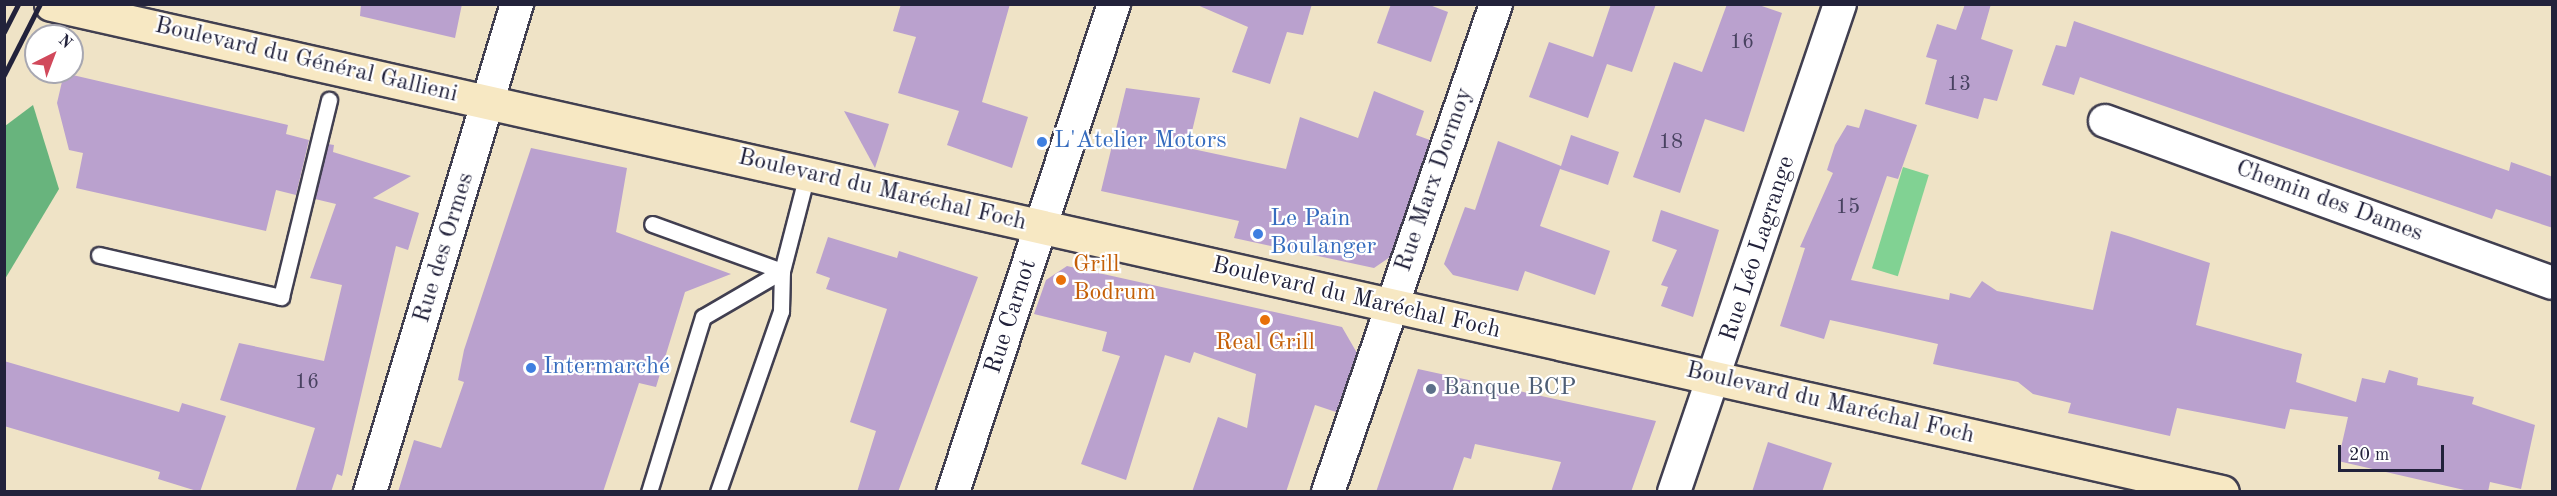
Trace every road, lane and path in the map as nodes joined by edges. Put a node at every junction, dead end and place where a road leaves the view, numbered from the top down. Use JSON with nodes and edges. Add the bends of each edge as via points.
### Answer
{"nodes":[{"id":1,"x":51,"y":4,"type":"edge"},
{"id":2,"x":517,"y":4,"type":"edge"},
{"id":3,"x":1114,"y":4,"type":"edge"},
{"id":4,"x":1496,"y":4,"type":"edge"},
{"id":5,"x":1840,"y":4,"type":"edge"},
{"id":6,"x":329,"y":100,"type":"dead end"},
{"id":7,"x":490,"y":102,"type":"junction"},
{"id":8,"x":2105,"y":122,"type":"dead end"},
{"id":9,"x":807,"y":174,"type":"junction"},
{"id":10,"x":652,"y":224,"type":"dead end"},
{"id":11,"x":1041,"y":228,"type":"junction"},
{"id":12,"x":99,"y":255,"type":"dead end"},
{"id":13,"x":782,"y":271,"type":"junction"},
{"id":14,"x":2553,"y":284,"type":"edge"},
{"id":15,"x":1390,"y":308,"type":"junction"},
{"id":16,"x":1712,"y":379,"type":"junction"},
{"id":17,"x":370,"y":492,"type":"edge"},
{"id":18,"x":649,"y":492,"type":"edge"},
{"id":19,"x":718,"y":492,"type":"edge"},
{"id":20,"x":953,"y":492,"type":"edge"},
{"id":21,"x":1328,"y":492,"type":"edge"},
{"id":22,"x":1674,"y":492,"type":"edge"},
{"id":23,"x":2222,"y":492,"type":"edge"}],
"edges":[{"from":1,"to":7,"type":"main road","name":"Boulevard du Général Gallieni"},
{"from":2,"to":7,"type":"street","name":"Rue des Ormes"},
{"from":3,"to":11,"type":"street","name":"Rue Carnot"},
{"from":4,"to":15,"type":"street","name":"Rue Marx Dormoy"},
{"from":5,"to":16,"type":"street","name":"Rue Léo Lagrange"},
{"from":6,"to":12,"type":"lane","via":[[281,297]]},
{"from":7,"to":9,"type":"main road","name":"Boulevard du Maréchal Foch"},
{"from":7,"to":17,"type":"street","name":"Rue des Ormes"},
{"from":8,"to":14,"type":"street","name":"Chemin des Dames"},
{"from":9,"to":11,"type":"main road","name":"Boulevard du Maréchal Foch"},
{"from":9,"to":13,"type":"lane"},
{"from":10,"to":13,"type":"lane"},
{"from":11,"to":15,"type":"main road","name":"Boulevard du Maréchal Foch"},
{"from":11,"to":20,"type":"street","name":"Rue Carnot"},
{"from":13,"to":18,"type":"lane","via":[[703,317]]},
{"from":13,"to":19,"type":"lane","via":[[781,311]]},
{"from":15,"to":16,"type":"main road","name":"Boulevard du Maréchal Foch"},
{"from":15,"to":21,"type":"street","name":"Rue Marx Dormoy"},
{"from":16,"to":22,"type":"street","name":"Rue Léo Lagrange"},
{"from":16,"to":23,"type":"main road","name":"Boulevard du Maréchal Foch"}]}
